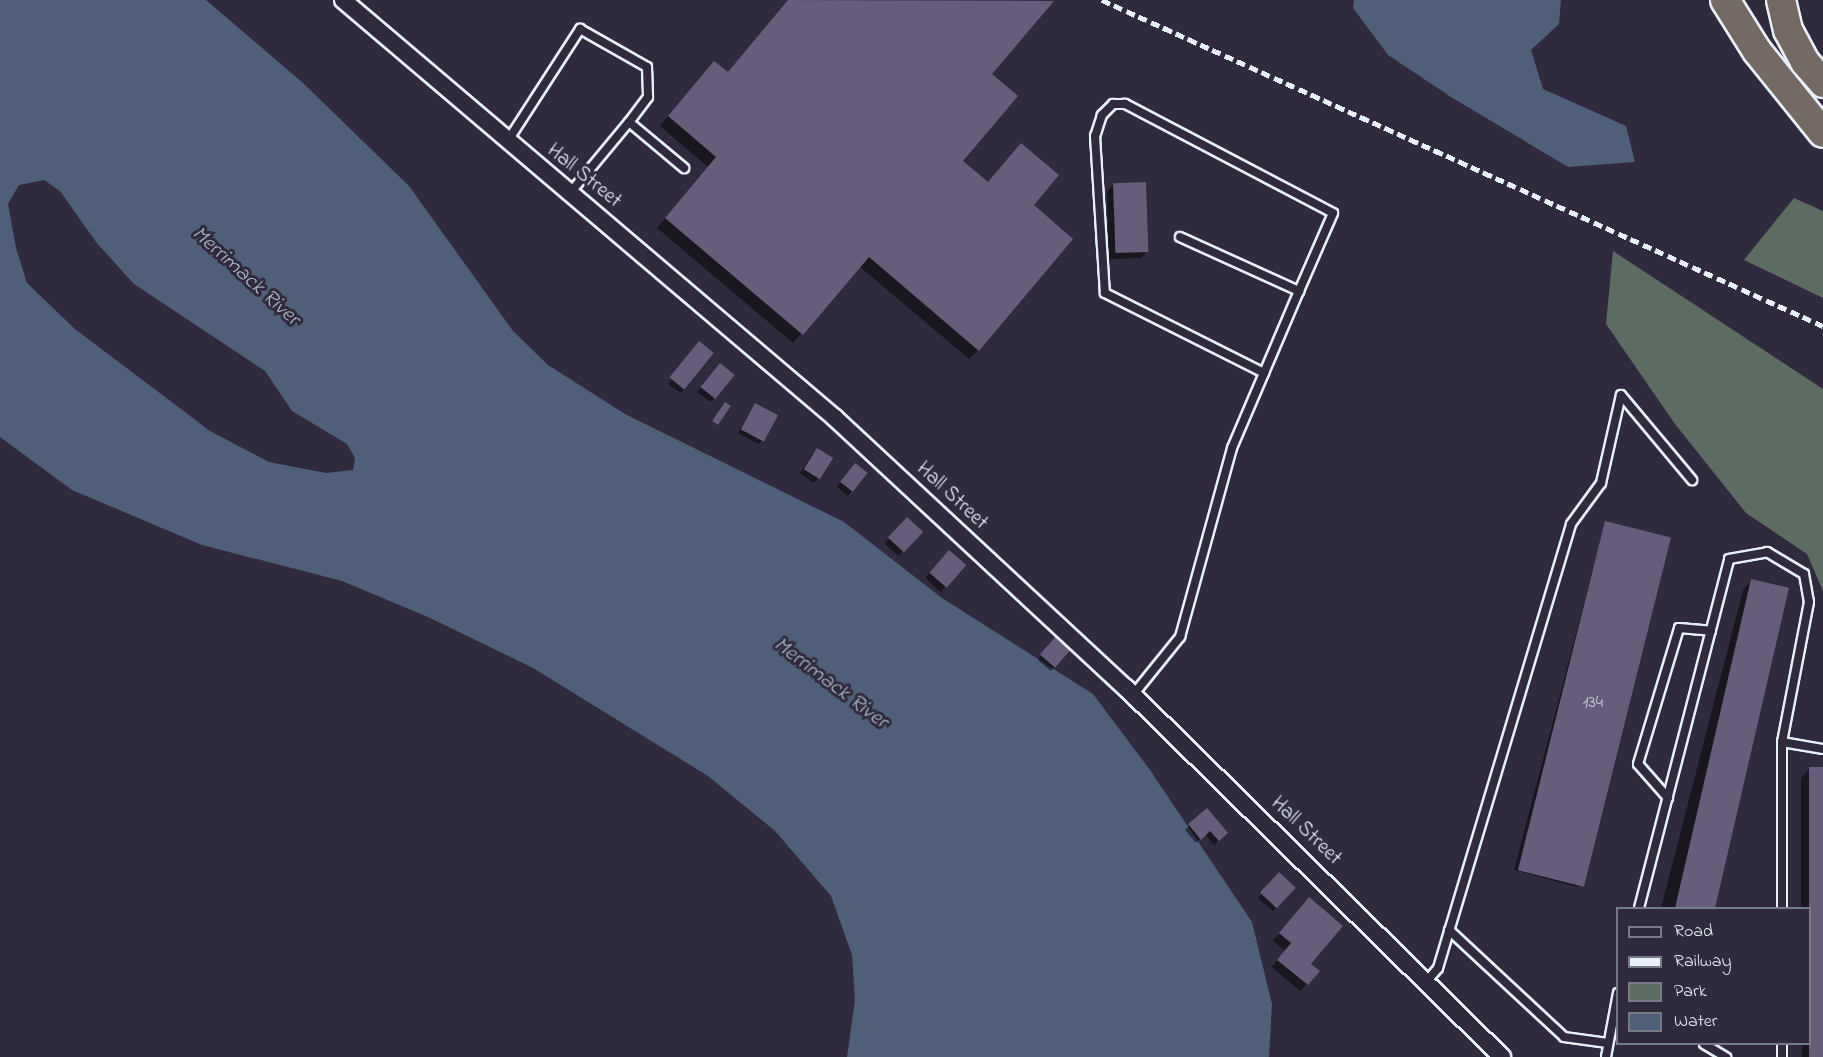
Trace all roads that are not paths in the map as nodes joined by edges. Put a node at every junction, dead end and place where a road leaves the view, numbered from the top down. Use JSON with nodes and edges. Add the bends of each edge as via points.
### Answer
{"nodes":[{"id":1,"x":343,"y":0,"type":"edge"},
{"id":2,"x":1725,"y":0,"type":"edge"},
{"id":3,"x":1781,"y":0,"type":"edge"},
{"id":4,"x":1823,"y":83,"type":"edge"},
{"id":5,"x":629,"y":122,"type":"junction"},
{"id":6,"x":1823,"y":133,"type":"edge"},
{"id":7,"x":507,"y":143,"type":"junction"},
{"id":8,"x":684,"y":168,"type":"dead end"},
{"id":9,"x":570,"y":193,"type":"junction"},
{"id":10,"x":1180,"y":237,"type":"dead end"},
{"id":11,"x":1299,"y":291,"type":"junction"},
{"id":12,"x":1264,"y":373,"type":"junction"},
{"id":13,"x":1692,"y":480,"type":"dead end"},
{"id":14,"x":1711,"y":631,"type":"junction"},
{"id":15,"x":1133,"y":695,"type":"junction"},
{"id":16,"x":1782,"y":742,"type":"junction"},
{"id":17,"x":1823,"y":749,"type":"edge"},
{"id":18,"x":1668,"y":798,"type":"junction"},
{"id":19,"x":1640,"y":907,"type":"edge"},
{"id":20,"x":1782,"y":907,"type":"edge"},
{"id":21,"x":1449,"y":930,"type":"junction"},
{"id":22,"x":1426,"y":981,"type":"junction"},
{"id":23,"x":1615,"y":1013,"type":"edge"},
{"id":24,"x":1608,"y":1043,"type":"junction"},
{"id":25,"x":1706,"y":1045,"type":"edge"},
{"id":26,"x":1502,"y":1057,"type":"edge"},
{"id":27,"x":1606,"y":1057,"type":"edge"},
{"id":28,"x":1726,"y":1057,"type":"edge"}],
"edges":[{"from":1,"to":7,"type":"street","name":"Hall Street"},
{"from":2,"to":6,"type":"highway","via":[[1757,51]]},
{"from":3,"to":4,"type":"highway","via":[[1793,39]]},
{"from":5,"to":7,"type":"lane","via":[[648,97],[646,67],[580,29]]},
{"from":5,"to":8,"type":"lane"},
{"from":5,"to":9,"type":"lane"},
{"from":7,"to":9,"type":"street","name":"Hall Street"},
{"from":9,"to":15,"type":"street","name":"Hall Street","via":[[835,418]]},
{"from":10,"to":11,"type":"lane"},
{"from":11,"to":12,"type":"lane"},
{"from":11,"to":12,"type":"lane","via":[[1333,213],[1125,104],[1113,104],[1102,115],[1095,136],[1095,172],[1105,251],[1105,293]]},
{"from":12,"to":15,"type":"lane","via":[[1232,448],[1180,637]]},
{"from":13,"to":21,"type":"lane","via":[[1621,395],[1601,483],[1571,524]]},
{"from":14,"to":16,"type":"lane","via":[[1729,559],[1767,552],[1804,574],[1809,602]]},
{"from":14,"to":18,"type":"lane"},
{"from":14,"to":18,"type":"lane","via":[[1679,628],[1638,764]]},
{"from":15,"to":22,"type":"street","name":"Hall Street"},
{"from":16,"to":17,"type":"lane"},
{"from":16,"to":20,"type":"lane"},
{"from":18,"to":19,"type":"lane"},
{"from":21,"to":22,"type":"lane","via":[[1438,968]]},
{"from":21,"to":24,"type":"lane","via":[[1564,1037]]},
{"from":22,"to":26,"type":"street","name":"Hall Street"},
{"from":23,"to":24,"type":"lane"},
{"from":24,"to":27,"type":"lane"},
{"from":25,"to":28,"type":"lane"}]}
